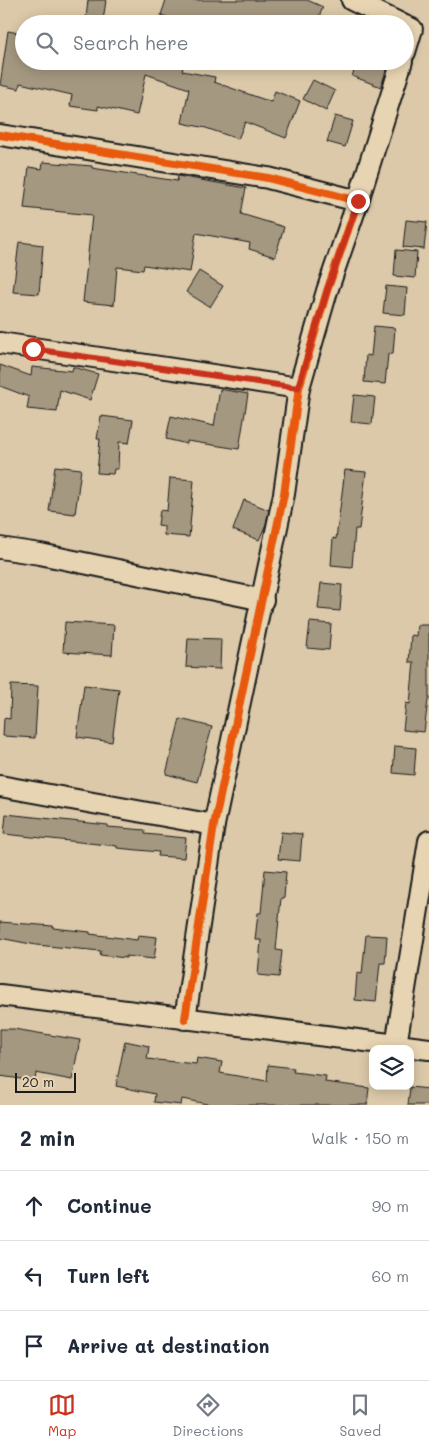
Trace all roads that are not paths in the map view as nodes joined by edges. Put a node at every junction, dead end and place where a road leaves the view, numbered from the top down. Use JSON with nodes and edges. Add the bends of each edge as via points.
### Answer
{"nodes":[{"id":1,"x":352,"y":0,"type":"edge"},
{"id":2,"x":384,"y":15,"type":"edge"},
{"id":3,"x":399,"y":70,"type":"edge"},
{"id":4,"x":0,"y":135,"type":"edge"},
{"id":5,"x":358,"y":201,"type":"junction"},
{"id":6,"x":0,"y":343,"type":"edge"},
{"id":7,"x":298,"y":388,"type":"junction"},
{"id":8,"x":0,"y":548,"type":"edge"},
{"id":9,"x":263,"y":600,"type":"junction"},
{"id":10,"x":0,"y":786,"type":"edge"},
{"id":11,"x":214,"y":825,"type":"junction"},
{"id":12,"x":429,"y":841,"type":"edge"},
{"id":13,"x":0,"y":995,"type":"edge"},
{"id":14,"x":185,"y":1019,"type":"junction"},
{"id":15,"x":396,"y":1045,"type":"joint"},
{"id":16,"x":414,"y":1047,"type":"edge"},
{"id":17,"x":429,"y":1049,"type":"edge"}],
"edges":[{"from":1,"to":2,"type":"street"},
{"from":3,"to":5,"type":"street"},
{"from":4,"to":5,"type":"street","via":[[268,178]]},
{"from":5,"to":7,"type":"street"},
{"from":6,"to":7,"type":"street"},
{"from":7,"to":9,"type":"street","via":[[284,494]]},
{"from":8,"to":9,"type":"street"},
{"from":9,"to":11,"type":"street"},
{"from":10,"to":11,"type":"street"},
{"from":11,"to":14,"type":"street"},
{"from":12,"to":15,"type":"street"},
{"from":13,"to":14,"type":"street"},
{"from":14,"to":15,"type":"street"},
{"from":16,"to":17,"type":"street"}]}
